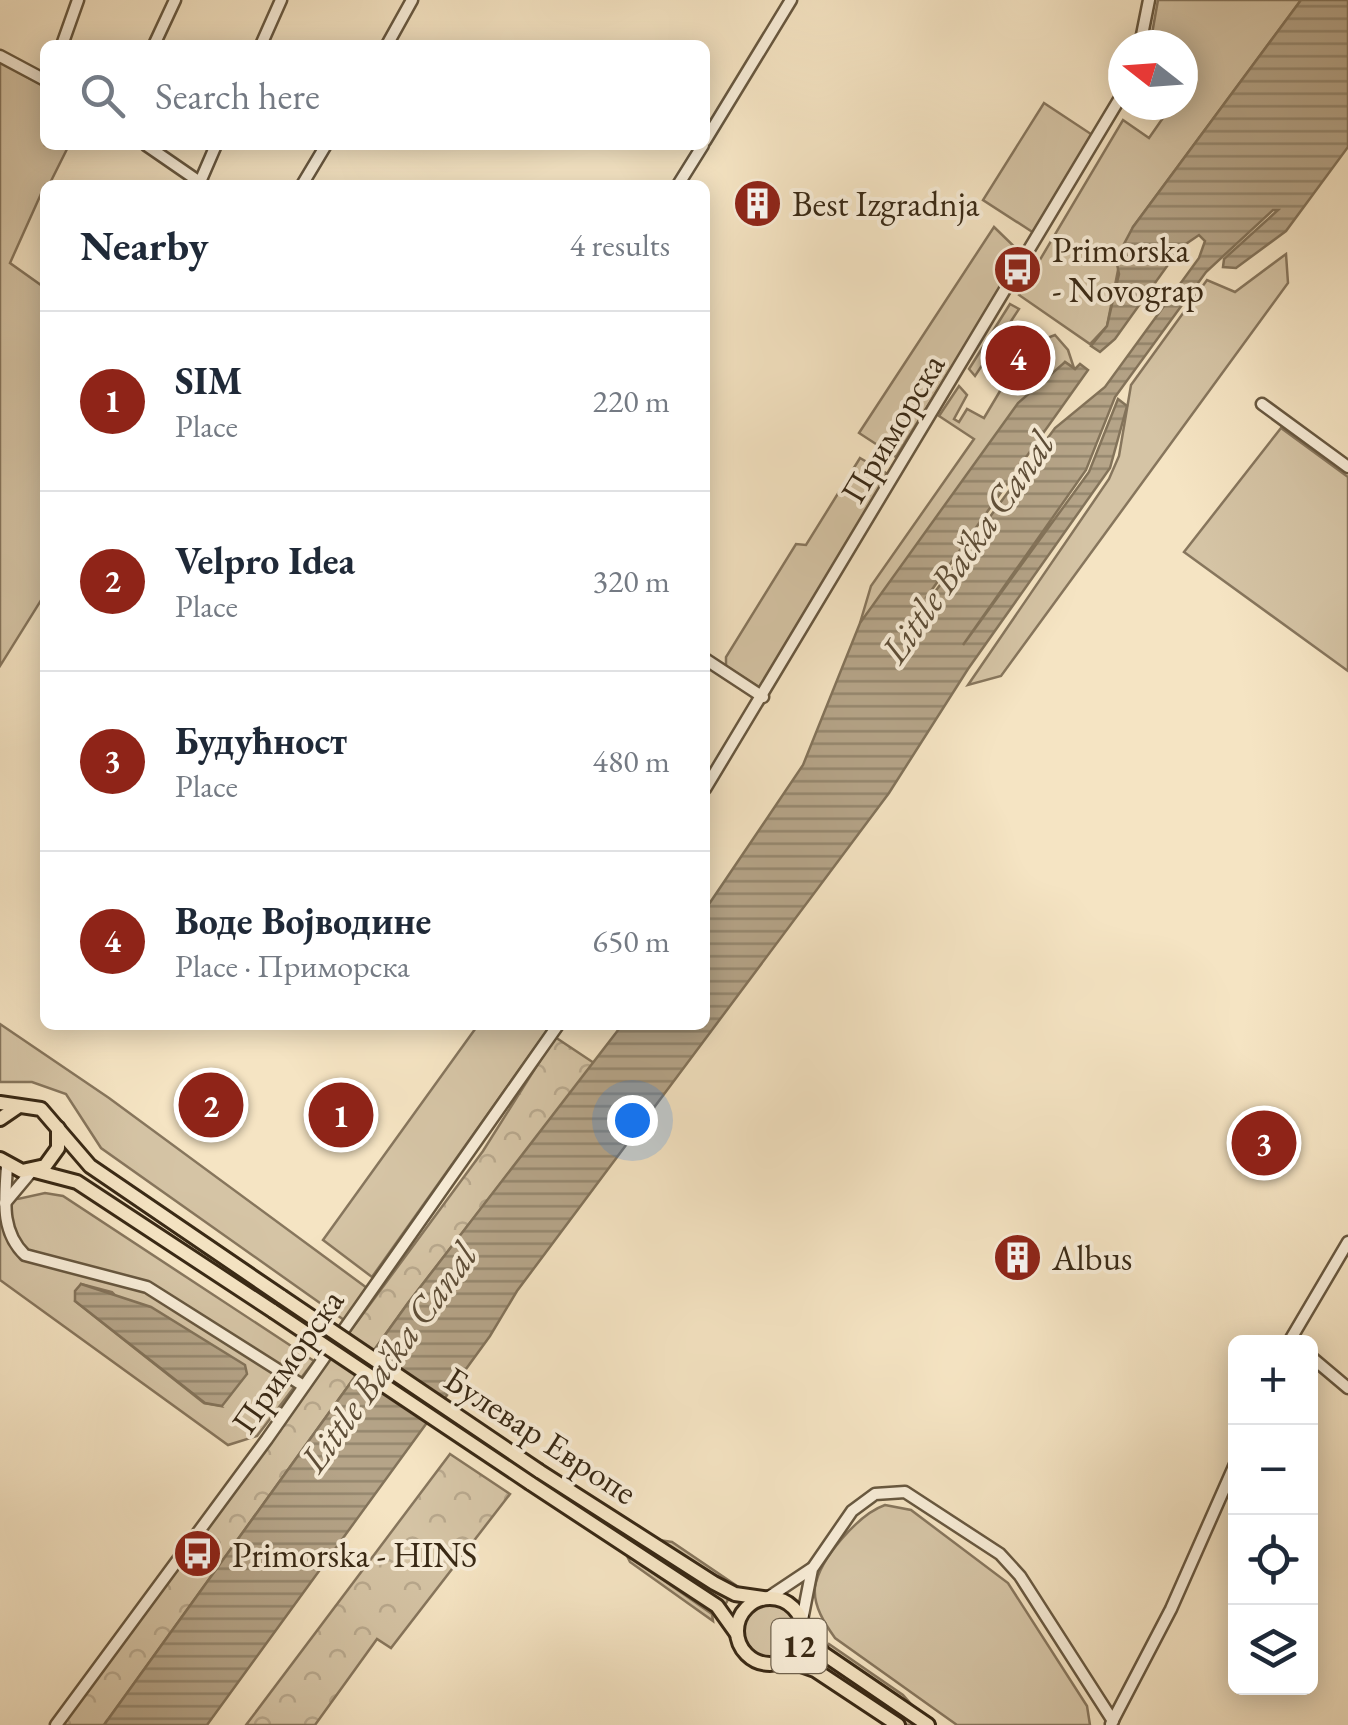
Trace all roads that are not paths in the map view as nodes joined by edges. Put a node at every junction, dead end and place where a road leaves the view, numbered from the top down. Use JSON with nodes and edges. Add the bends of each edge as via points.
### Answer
{"nodes":[{"id":1,"x":78,"y":0,"type":"edge"},
{"id":2,"x":174,"y":0,"type":"edge"},
{"id":3,"x":280,"y":0,"type":"edge"},
{"id":4,"x":412,"y":0,"type":"edge"},
{"id":5,"x":791,"y":0,"type":"edge"},
{"id":6,"x":1149,"y":0,"type":"edge"},
{"id":7,"x":1143,"y":30,"type":"edge"},
{"id":8,"x":64,"y":40,"type":"edge"},
{"id":9,"x":156,"y":40,"type":"edge"},
{"id":10,"x":262,"y":40,"type":"edge"},
{"id":11,"x":390,"y":40,"type":"edge"},
{"id":12,"x":0,"y":56,"type":"edge"},
{"id":13,"x":40,"y":77,"type":"edge"},
{"id":14,"x":1108,"y":118,"type":"edge"},
{"id":15,"x":710,"y":133,"type":"edge"},
{"id":16,"x":153,"y":150,"type":"edge"},
{"id":17,"x":214,"y":150,"type":"edge"},
{"id":18,"x":323,"y":150,"type":"edge"},
{"id":19,"x":700,"y":150,"type":"edge"},
{"id":20,"x":196,"y":180,"type":"edge"},
{"id":21,"x":203,"y":180,"type":"edge"},
{"id":22,"x":305,"y":180,"type":"edge"},
{"id":23,"x":681,"y":180,"type":"edge"},
{"id":24,"x":1262,"y":404,"type":"dead end"},
{"id":25,"x":1348,"y":467,"type":"edge"},
{"id":26,"x":710,"y":662,"type":"edge"},
{"id":27,"x":763,"y":697,"type":"junction"},
{"id":28,"x":710,"y":781,"type":"edge"},
{"id":29,"x":554,"y":1030,"type":"edge"},
{"id":30,"x":0,"y":1103,"type":"edge"},
{"id":31,"x":19,"y":1106,"type":"junction"},
{"id":32,"x":0,"y":1119,"type":"edge"},
{"id":33,"x":57,"y":1125,"type":"junction"},
{"id":34,"x":3,"y":1162,"type":"edge"},
{"id":35,"x":33,"y":1171,"type":"junction"},
{"id":36,"x":5,"y":1204,"type":"junction"},
{"id":37,"x":1348,"y":1242,"type":"edge"},
{"id":38,"x":1295,"y":1335,"type":"edge"},
{"id":39,"x":1318,"y":1364,"type":"edge"},
{"id":40,"x":1318,"y":1373,"type":"edge"},
{"id":41,"x":1332,"y":1377,"type":"junction"},
{"id":42,"x":302,"y":1385,"type":"junction"},
{"id":43,"x":1348,"y":1388,"type":"edge"},
{"id":44,"x":1228,"y":1480,"type":"edge"},
{"id":45,"x":812,"y":1569,"type":"junction"},
{"id":46,"x":766,"y":1598,"type":"junction"},
{"id":47,"x":803,"y":1626,"type":"junction"},
{"id":48,"x":737,"y":1634,"type":"junction"},
{"id":49,"x":786,"y":1660,"type":"junction"},
{"id":50,"x":1112,"y":1723,"type":"edge"},
{"id":51,"x":56,"y":1725,"type":"edge"},
{"id":52,"x":898,"y":1725,"type":"edge"},
{"id":53,"x":928,"y":1725,"type":"edge"}],
"edges":[{"from":1,"to":8,"type":"street"},
{"from":2,"to":9,"type":"street"},
{"from":3,"to":10,"type":"street"},
{"from":4,"to":11,"type":"street"},
{"from":5,"to":15,"type":"street"},
{"from":6,"to":7,"type":"street"},
{"from":12,"to":13,"type":"street"},
{"from":14,"to":27,"type":"street","name":"Приморска"},
{"from":16,"to":20,"type":"street"},
{"from":17,"to":21,"type":"street"},
{"from":18,"to":22,"type":"street"},
{"from":19,"to":23,"type":"street"},
{"from":24,"to":25,"type":"street"},
{"from":26,"to":27,"type":"street"},
{"from":27,"to":28,"type":"street","name":"Приморска"},
{"from":29,"to":42,"type":"street","name":"Приморска"},
{"from":30,"to":31,"type":"main road","name":"Булевар Европе","number":"12"},
{"from":31,"to":32,"type":"main road"},
{"from":31,"to":33,"type":"main road","name":"Булевар Европе","number":"12","via":[[41,1109]]},
{"from":33,"to":35,"type":"main road","via":[[58,1148]]},
{"from":33,"to":46,"type":"main road","name":"Булевар Европе","number":"12","bridge":true,"via":[[90,1166],[539,1471],[714,1583],[734,1594]]},
{"from":34,"to":35,"type":"main road","name":"Булевар Европе","number":"12"},
{"from":34,"to":36,"type":"street"},
{"from":35,"to":36,"type":"street"},
{"from":35,"to":48,"type":"main road","name":"Булевар Европе","number":"12","bridge":true,"via":[[77,1182],[717,1606]]},
{"from":36,"to":42,"type":"street","via":[[8,1235],[25,1254],[146,1288]]},
{"from":37,"to":38,"type":"street"},
{"from":39,"to":41,"type":"street"},
{"from":40,"to":41,"type":"street"},
{"from":41,"to":43,"type":"street"},
{"from":42,"to":51,"type":"street","name":"Приморска"},
{"from":44,"to":50,"type":"street"},
{"from":45,"to":46,"type":"street"},
{"from":45,"to":47,"type":"street"},
{"from":45,"to":50,"type":"street","via":[[864,1500],[891,1491],[917,1497],[1000,1554],[1020,1576]]},
{"from":46,"to":47,"type":"main road","name":"Булевар Европе","number":"12","via":[[790,1604]]},
{"from":46,"to":48,"type":"main road","number":"12","via":[[740,1615]]},
{"from":47,"to":49,"type":"main road","number":"12"},
{"from":47,"to":53,"type":"main road","name":"Булевар Европе","number":"12","via":[[824,1654]]},
{"from":48,"to":49,"type":"main road","name":"Булевар Европе","number":"12","via":[[754,1660]]},
{"from":49,"to":52,"type":"main road","name":"Булевар Европе","number":"12","via":[[815,1670]]}]}
